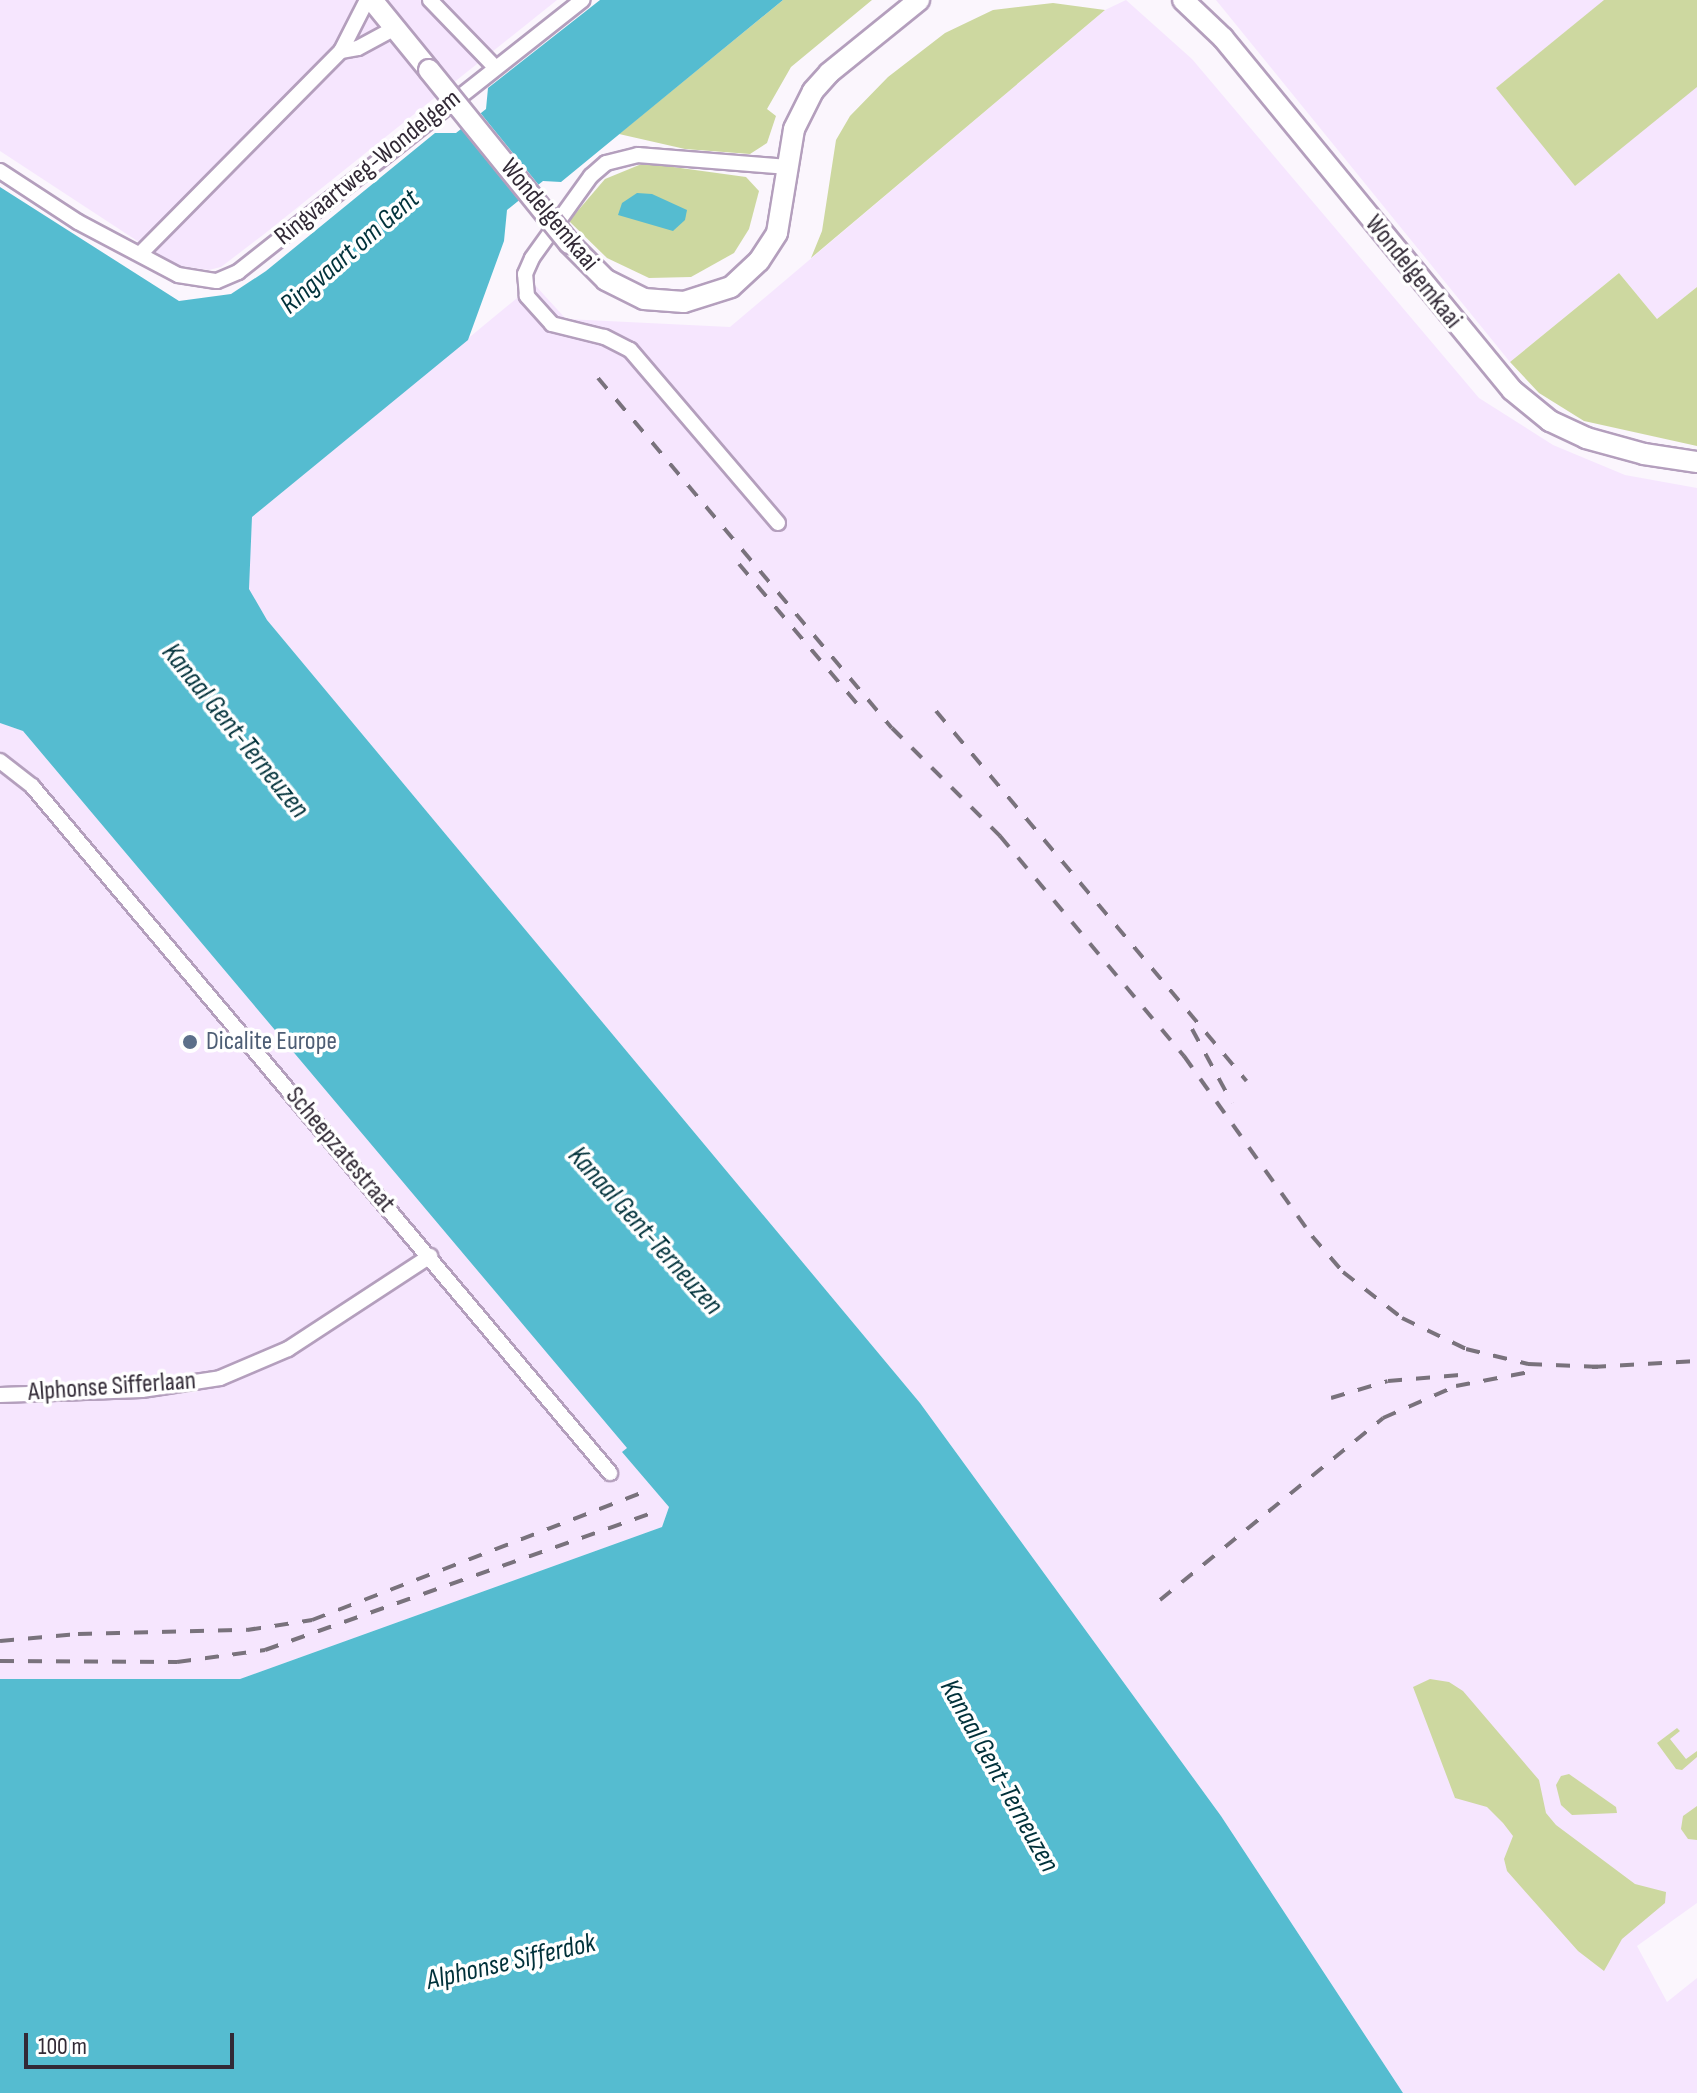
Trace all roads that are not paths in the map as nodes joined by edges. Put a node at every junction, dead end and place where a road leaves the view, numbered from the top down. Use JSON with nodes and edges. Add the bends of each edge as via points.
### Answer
{"nodes":[{"id":1,"x":370,"y":0,"type":"edge"},
{"id":2,"x":430,"y":0,"type":"edge"},
{"id":3,"x":582,"y":0,"type":"edge"},
{"id":4,"x":919,"y":0,"type":"edge"},
{"id":5,"x":1183,"y":0,"type":"edge"},
{"id":6,"x":395,"y":28,"type":"junction"},
{"id":7,"x":341,"y":51,"type":"junction"},
{"id":8,"x":495,"y":67,"type":"junction"},
{"id":9,"x":788,"y":167,"type":"junction"},
{"id":10,"x":0,"y":171,"type":"edge"},
{"id":11,"x":141,"y":253,"type":"junction"},
{"id":12,"x":1697,"y":462,"type":"edge"},
{"id":13,"x":778,"y":523,"type":"dead end"},
{"id":14,"x":0,"y":761,"type":"edge"},
{"id":15,"x":430,"y":1256,"type":"junction"},
{"id":16,"x":0,"y":1395,"type":"edge"},
{"id":17,"x":610,"y":1473,"type":"dead end"}],
"edges":[{"from":1,"to":6,"type":"main road","name":"Wondelgemkaai"},
{"from":1,"to":7,"type":"street","name":"Wondelgemkaai"},
{"from":2,"to":8,"type":"street"},
{"from":3,"to":8,"type":"street","name":"Ringvaartweg-Wondelgem"},
{"from":4,"to":9,"type":"main road","name":"Wondelgemkaai","via":[[813,91],[794,129]]},
{"from":5,"to":12,"type":"main road","name":"Wondelgemkaai","via":[[1223,38],[1512,390],[1550,421],[1586,438]]},
{"from":6,"to":7,"type":"street","name":"Wondelgemkaai"},
{"from":6,"to":9,"type":"main road","name":"Wondelgemkaai","bridge":true,"via":[[569,243],[599,275],[633,296],[670,303],[714,294],[746,275],[769,247],[782,219]]},
{"from":7,"to":11,"type":"street","name":"Wondelgemkaai"},
{"from":8,"to":11,"type":"street","name":"Ringvaartweg-Wondelgem","via":[[238,272],[217,281],[197,280]]},
{"from":9,"to":13,"type":"street","via":[[638,155],[606,163],[591,176],[525,274],[527,296],[552,324],[604,337],[630,350]]},
{"from":10,"to":11,"type":"street","via":[[78,222]]},
{"from":14,"to":15,"type":"street","name":"Scheepzatestraat","via":[[32,786]]},
{"from":15,"to":16,"type":"street","name":"Alphonse Sifferlaan","via":[[288,1349],[220,1378],[142,1390]]},
{"from":15,"to":17,"type":"street","name":"Scheepzatestraat"}]}
